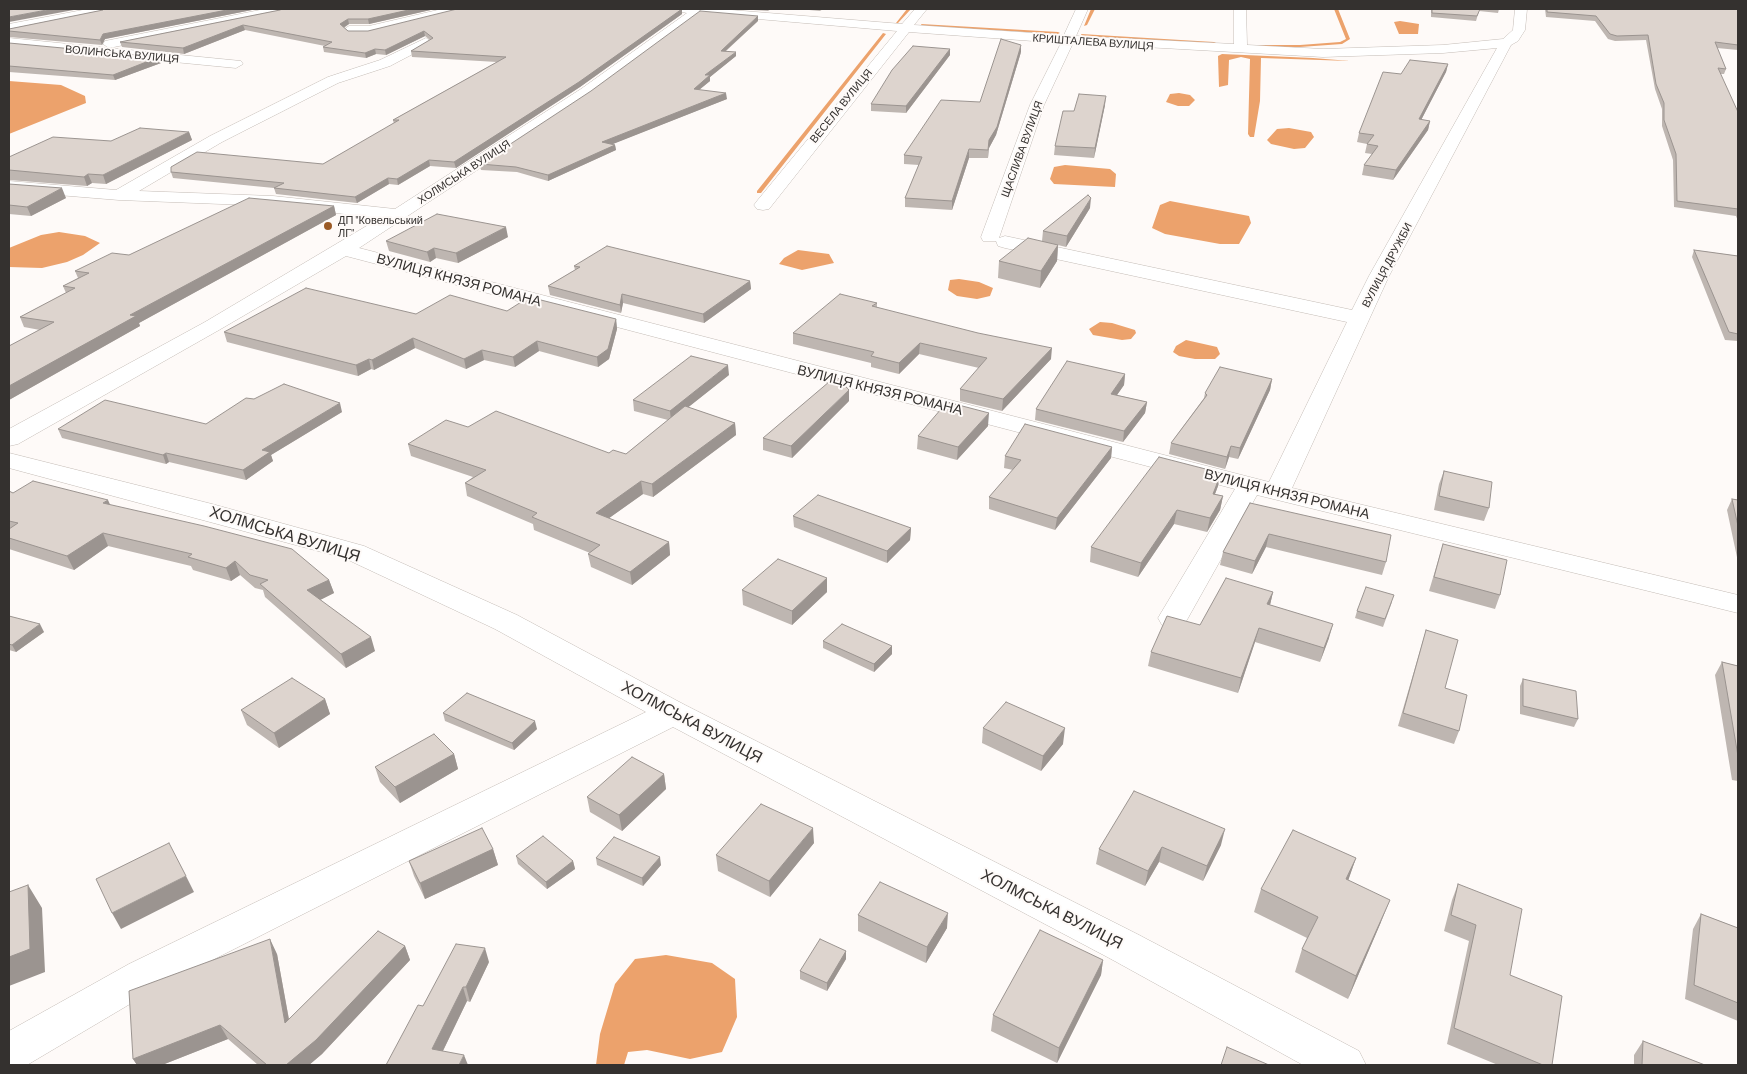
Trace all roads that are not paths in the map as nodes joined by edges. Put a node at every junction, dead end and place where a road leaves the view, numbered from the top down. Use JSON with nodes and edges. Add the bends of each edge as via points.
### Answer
{"nodes":[{"id":1,"x":104,"y":9,"type":"edge"},
{"id":2,"x":281,"y":9,"type":"edge"},
{"id":3,"x":456,"y":9,"type":"edge"},
{"id":4,"x":693,"y":9,"type":"edge"},
{"id":5,"x":921,"y":9,"type":"edge"},
{"id":6,"x":1082,"y":9,"type":"edge"},
{"id":7,"x":1240,"y":9,"type":"edge"},
{"id":8,"x":1521,"y":9,"type":"edge"},
{"id":9,"x":9,"y":28,"type":"edge"},
{"id":10,"x":904,"y":29,"type":"junction"},
{"id":11,"x":350,"y":30,"type":"edge"},
{"id":12,"x":1068,"y":40,"type":"junction"},
{"id":13,"x":9,"y":42,"type":"edge"},
{"id":14,"x":426,"y":42,"type":"edge"},
{"id":15,"x":1506,"y":43,"type":"junction"},
{"id":16,"x":81,"y":50,"type":"junction"},
{"id":17,"x":1241,"y":50,"type":"junction"},
{"id":18,"x":236,"y":64,"type":"dead end"},
{"id":19,"x":9,"y":186,"type":"edge"},
{"id":20,"x":119,"y":194,"type":"junction"},
{"id":21,"x":762,"y":204,"type":"dead end"},
{"id":22,"x":398,"y":215,"type":"junction"},
{"id":23,"x":343,"y":250,"type":"junction"},
{"id":24,"x":1360,"y":318,"type":"junction"},
{"id":25,"x":9,"y":439,"type":"edge"},
{"id":26,"x":9,"y":460,"type":"edge"},
{"id":27,"x":1250,"y":485,"type":"junction"},
{"id":28,"x":1277,"y":492,"type":"junction"},
{"id":29,"x":1738,"y":604,"type":"edge"},
{"id":30,"x":1173,"y":618,"type":"edge"},
{"id":31,"x":673,"y":713,"type":"junction"},
{"id":32,"x":9,"y":1052,"type":"edge"},
{"id":33,"x":1344,"y":1065,"type":"edge"}],
"edges":[{"from":1,"to":9,"type":"street"},
{"from":2,"to":16,"type":"street"},
{"from":3,"to":11,"type":"street","via":[[369,30]]},
{"from":4,"to":10,"type":"street","name":"КРИШТАЛЕВА ВУЛИЦЯ"},
{"from":4,"to":22,"type":"street","name":"ХОЛМСЬКА ВУЛИЦЯ","via":[[586,92]]},
{"from":5,"to":10,"type":"street","name":"ВЕСЕЛА ВУЛИЦЯ"},
{"from":6,"to":12,"type":"street","name":"ЩАСЛИВА ВУЛИЦЯ"},
{"from":7,"to":17,"type":"street"},
{"from":8,"to":15,"type":"street","name":"ВУЛИЦЯ ДРУЖБИ","via":[[1519,30]]},
{"from":10,"to":12,"type":"street","name":"КРИШТАЛЕВА ВУЛИЦЯ"},
{"from":10,"to":21,"type":"street","name":"ВЕСЕЛА ВУЛИЦЯ"},
{"from":12,"to":17,"type":"street","name":"КРИШТАЛЕВА ВУЛИЦЯ"},
{"from":12,"to":24,"type":"street","name":"ЩАСЛИВА ВУЛИЦЯ","via":[[1037,105],[997,239]]},
{"from":13,"to":16,"type":"street","name":"ВОЛИНСЬКА ВУЛИЦЯ"},
{"from":14,"to":20,"type":"street","via":[[385,63],[333,80],[216,139]]},
{"from":15,"to":17,"type":"street","name":"КРИШТАЛЕВА ВУЛИЦЯ","via":[[1323,54]]},
{"from":15,"to":24,"type":"street","name":"ВУЛИЦЯ ДРУЖБИ"},
{"from":16,"to":18,"type":"street","name":"ВОЛИНСЬКА ВУЛИЦЯ"},
{"from":19,"to":20,"type":"street"},
{"from":20,"to":22,"type":"street","via":[[272,201]]},
{"from":22,"to":23,"type":"street","name":"ХОЛМСЬКА ВУЛИЦЯ"},
{"from":23,"to":25,"type":"street","name":"ХОЛМСЬКА ВУЛИЦЯ"},
{"from":23,"to":27,"type":"street","name":"ВУЛИЦЯ КНЯЗЯ РОМАНА"},
{"from":24,"to":28,"type":"street","name":"ВУЛИЦЯ ДРУЖБИ"},
{"from":26,"to":31,"type":"street","name":"ХОЛМСЬКА ВУЛИЦЯ","via":[[354,552],[506,622]]},
{"from":27,"to":28,"type":"street","name":"ВУЛИЦЯ КНЯЗЯ РОМАНА"},
{"from":27,"to":30,"type":"street"},
{"from":28,"to":29,"type":"street","name":"ВУЛИЦЯ КНЯЗЯ РОМАНА"},
{"from":31,"to":32,"type":"street","via":[[143,976]]},
{"from":31,"to":33,"type":"street","name":"ХОЛМСЬКА ВУЛИЦЯ","via":[[1125,947]]}]}
